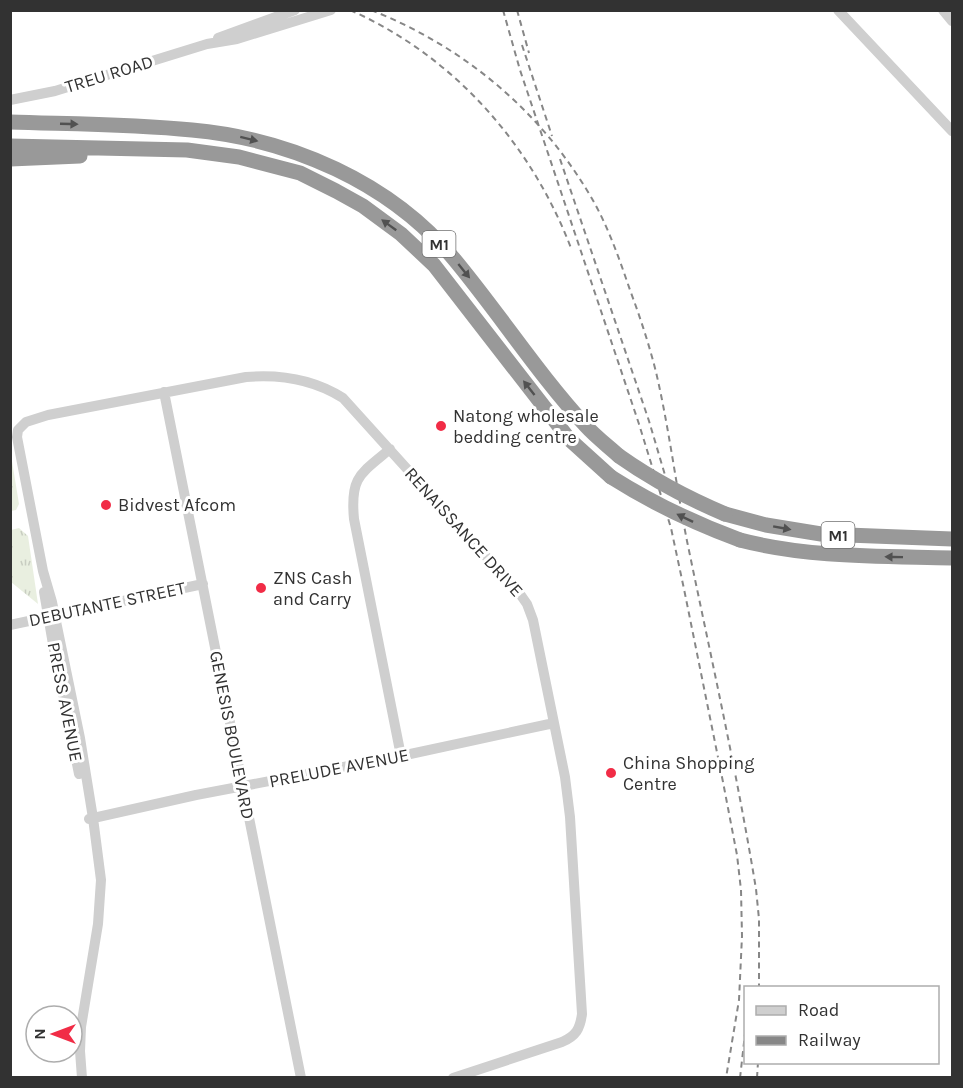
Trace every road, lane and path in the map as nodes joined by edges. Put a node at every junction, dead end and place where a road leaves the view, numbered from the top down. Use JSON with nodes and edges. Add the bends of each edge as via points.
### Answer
{"nodes":[{"id":1,"x":295,"y":10,"type":"edge"},
{"id":2,"x":331,"y":10,"type":"edge"},
{"id":3,"x":838,"y":10,"type":"edge"},
{"id":4,"x":943,"y":10,"type":"edge"},
{"id":5,"x":952,"y":21,"type":"edge"},
{"id":6,"x":207,"y":44,"type":"junction"},
{"id":7,"x":10,"y":100,"type":"edge"},
{"id":8,"x":10,"y":122,"type":"edge"},
{"id":9,"x":952,"y":131,"type":"edge"},
{"id":10,"x":10,"y":146,"type":"edge"},
{"id":11,"x":187,"y":150,"type":"junction"},
{"id":12,"x":10,"y":159,"type":"edge"},
{"id":13,"x":164,"y":392,"type":"junction"},
{"id":14,"x":22,"y":424,"type":"joint"},
{"id":15,"x":390,"y":449,"type":"junction"},
{"id":16,"x":952,"y":539,"type":"edge"},
{"id":17,"x":952,"y":558,"type":"edge"},
{"id":18,"x":202,"y":584,"type":"junction"},
{"id":19,"x":49,"y":612,"type":"junction"},
{"id":20,"x":31,"y":621,"type":"junction"},
{"id":21,"x":10,"y":625,"type":"edge"},
{"id":22,"x":52,"y":637,"type":"junction"},
{"id":23,"x":554,"y":723,"type":"junction"},
{"id":24,"x":401,"y":756,"type":"junction"},
{"id":25,"x":81,"y":764,"type":"junction"},
{"id":26,"x":242,"y":786,"type":"junction"},
{"id":27,"x":91,"y":819,"type":"junction"},
{"id":28,"x":82,"y":1077,"type":"edge"},
{"id":29,"x":301,"y":1077,"type":"edge"},
{"id":30,"x":453,"y":1077,"type":"edge"}],
"edges":[{"from":1,"to":6,"type":"street","name":"TREU ROAD"},
{"from":2,"to":6,"type":"street","name":"TREU ROAD","via":[[237,39]]},
{"from":3,"to":9,"type":"street"},
{"from":4,"to":5,"type":"street"},
{"from":6,"to":7,"type":"street","name":"TREU ROAD","via":[[55,91]]},
{"from":8,"to":16,"type":"highway","number":"M1","one_way":true,"bridge":true,"via":[[191,129],[242,137],[319,162],[370,187],[414,219],[452,256],[586,427],[647,476],[683,497],[766,525],[821,534]]},
{"from":10,"to":11,"type":"highway","number":"M1"},
{"from":11,"to":12,"type":"highway"},
{"from":17,"to":11,"type":"highway","number":"M1","one_way":true,"bridge":true,"via":[[797,551],[740,540],[657,505],[611,477],[569,439],[434,265],[401,234],[363,206],[300,173],[239,157]]},
{"from":13,"to":14,"type":"street","name":"RENAISSANCE DRIVE","via":[[48,415]]},
{"from":13,"to":15,"type":"street","name":"RENAISSANCE DRIVE","via":[[246,376],[309,381],[343,398]]},
{"from":13,"to":18,"type":"street","name":"GENESIS BOULEVARD"},
{"from":14,"to":19,"type":"street","name":"PRESS AVENUE","via":[[17,437]]},
{"from":15,"to":23,"type":"street","name":"RENAISSANCE DRIVE","via":[[527,604]]},
{"from":15,"to":24,"type":"street","via":[[361,473],[352,499]]},
{"from":18,"to":19,"type":"street","name":"DEBUTANTE STREET"},
{"from":18,"to":26,"type":"street","name":"GENESIS BOULEVARD"},
{"from":19,"to":20,"type":"street","name":"DEBUTANTE STREET"},
{"from":19,"to":22,"type":"street","name":"PRESS AVENUE"},
{"from":19,"to":25,"type":"street","name":"PRESS AVENUE"},
{"from":20,"to":21,"type":"street","name":"DEBUTANTE STREET"},
{"from":20,"to":22,"type":"street"},
{"from":22,"to":25,"type":"street","name":"PRESS AVENUE"},
{"from":23,"to":24,"type":"street","name":"PRELUDE AVENUE"},
{"from":23,"to":30,"type":"street","name":"RENAISSANCE DRIVE","via":[[570,816],[580,1024],[576,1033],[562,1042]]},
{"from":24,"to":26,"type":"street","name":"PRELUDE AVENUE"},
{"from":25,"to":27,"type":"street","name":"PRESS AVENUE"},
{"from":26,"to":27,"type":"street","name":"PRELUDE AVENUE"},
{"from":26,"to":29,"type":"street","name":"GENESIS BOULEVARD"},
{"from":27,"to":28,"type":"street","name":"PRESS AVENUE","via":[[101,895],[81,1027]]}]}
